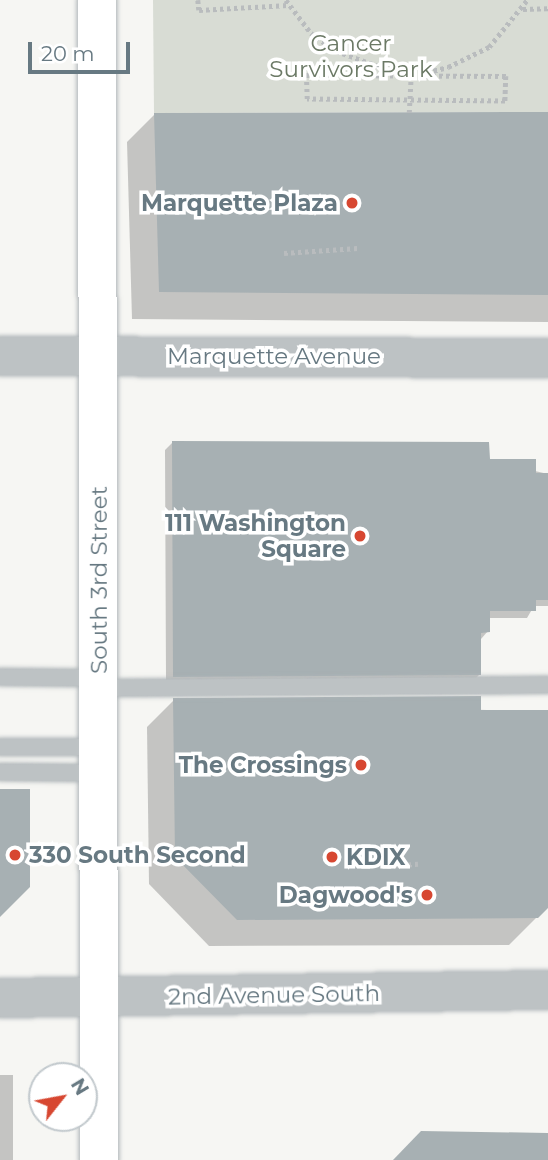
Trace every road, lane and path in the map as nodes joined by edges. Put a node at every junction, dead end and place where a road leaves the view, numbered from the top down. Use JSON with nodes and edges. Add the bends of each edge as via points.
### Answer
{"nodes":[{"id":1,"x":97,"y":0,"type":"edge"},
{"id":2,"x":198,"y":0,"type":"edge"},
{"id":3,"x":527,"y":0,"type":"edge"},
{"id":4,"x":287,"y":2,"type":"edge"},
{"id":5,"x":548,"y":8,"type":"edge"},
{"id":6,"x":523,"y":9,"type":"junction"},
{"id":7,"x":411,"y":76,"type":"junction"},
{"id":8,"x":410,"y":100,"type":"junction"},
{"id":9,"x":409,"y":113,"type":"dead end"},
{"id":10,"x":358,"y":248,"type":"dead end"},
{"id":11,"x":284,"y":253,"type":"dead end"},
{"id":12,"x":98,"y":355,"type":"junction"},
{"id":13,"x":0,"y":356,"type":"edge"},
{"id":14,"x":548,"y":359,"type":"edge"},
{"id":15,"x":0,"y":677,"type":"edge"},
{"id":16,"x":99,"y":683,"type":"junction"},
{"id":17,"x":548,"y":685,"type":"edge"},
{"id":18,"x":0,"y":747,"type":"edge"},
{"id":19,"x":99,"y":760,"type":"junction"},
{"id":20,"x":0,"y":772,"type":"edge"},
{"id":21,"x":418,"y":864,"type":"dead end"},
{"id":22,"x":387,"y":866,"type":"dead end"},
{"id":23,"x":548,"y":990,"type":"edge"},
{"id":24,"x":100,"y":997,"type":"junction"},
{"id":25,"x":0,"y":998,"type":"edge"},
{"id":26,"x":99,"y":1160,"type":"edge"}],
"edges":[{"from":1,"to":12,"type":"main road","name":"South 3rd Street"},
{"from":2,"to":4,"type":"path","via":[[199,10]]},
{"from":3,"to":6,"type":"path"},
{"from":4,"to":7,"type":"path","via":[[311,33],[336,51],[379,70]]},
{"from":5,"to":6,"type":"path"},
{"from":6,"to":7,"type":"path","via":[[489,47],[448,67]]},
{"from":7,"to":8,"type":"path"},
{"from":7,"to":8,"type":"path","via":[[506,76],[505,101]]},
{"from":7,"to":8,"type":"path","via":[[306,75],[307,99]]},
{"from":8,"to":9,"type":"path"},
{"from":10,"to":11,"type":"path"},
{"from":12,"to":13,"type":"street","name":"Marquette Avenue"},
{"from":12,"to":14,"type":"street","name":"Marquette Avenue"},
{"from":12,"to":16,"type":"main road","name":"South 3rd Street"},
{"from":15,"to":16,"type":"lane"},
{"from":16,"to":17,"type":"lane"},
{"from":16,"to":19,"type":"main road","name":"South 3rd Street"},
{"from":18,"to":19,"type":"lane"},
{"from":19,"to":20,"type":"lane"},
{"from":19,"to":24,"type":"main road","name":"South 3rd Street"},
{"from":21,"to":22,"type":"path"},
{"from":23,"to":24,"type":"street","name":"2nd Avenue South"},
{"from":24,"to":25,"type":"street","name":"2nd Avenue South"},
{"from":24,"to":26,"type":"main road","name":"South 3rd Street"}]}
